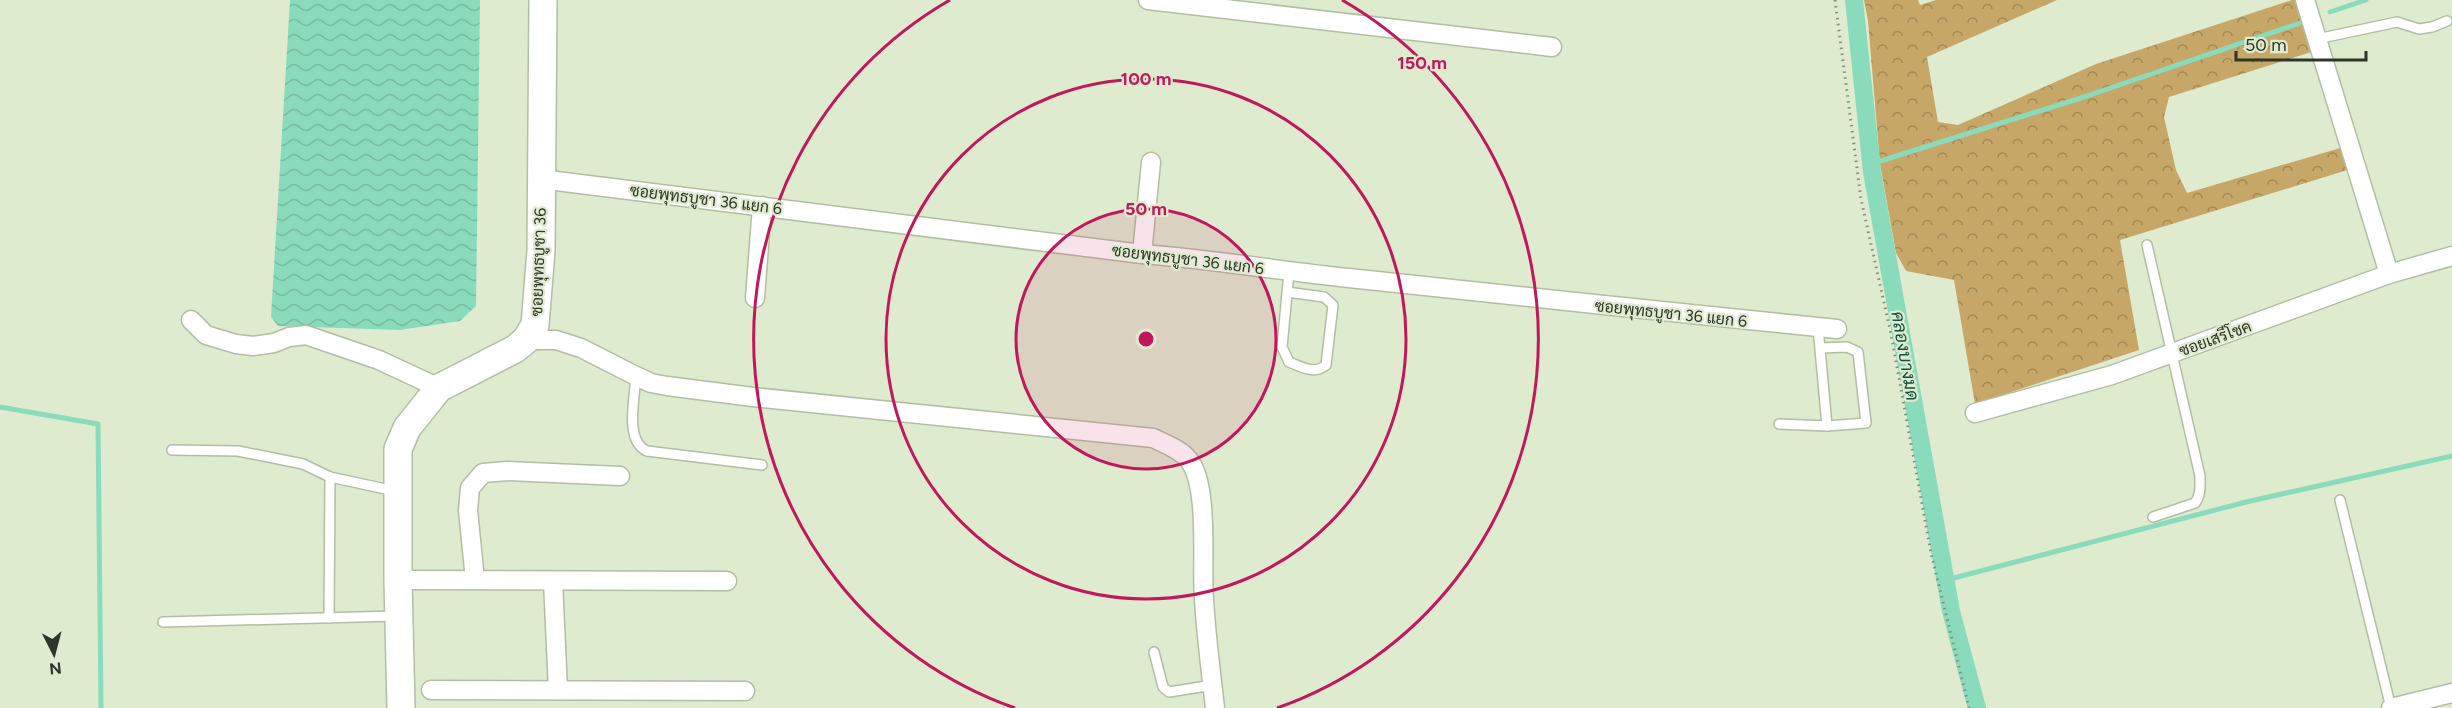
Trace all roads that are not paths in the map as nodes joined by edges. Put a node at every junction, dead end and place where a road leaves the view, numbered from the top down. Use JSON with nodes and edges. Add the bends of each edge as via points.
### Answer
{"nodes":[{"id":1,"x":543,"y":0,"type":"edge"},
{"id":2,"x":1148,"y":0,"type":"edge"},
{"id":3,"x":2305,"y":0,"type":"edge"},
{"id":4,"x":2447,"y":21,"type":"dead end"},
{"id":5,"x":2317,"y":39,"type":"junction"},
{"id":6,"x":1552,"y":47,"type":"dead end"},
{"id":7,"x":1151,"y":162,"type":"dead end"},
{"id":8,"x":540,"y":179,"type":"junction"},
{"id":9,"x":762,"y":206,"type":"junction"},
{"id":10,"x":2147,"y":245,"type":"dead end"},
{"id":11,"x":1142,"y":254,"type":"junction"},
{"id":12,"x":2452,"y":256,"type":"edge"},
{"id":13,"x":1289,"y":272,"type":"junction"},
{"id":14,"x":2389,"y":274,"type":"junction"},
{"id":15,"x":1287,"y":292,"type":"junction"},
{"id":16,"x":754,"y":298,"type":"dead end"},
{"id":17,"x":190,"y":320,"type":"dead end"},
{"id":18,"x":1818,"y":327,"type":"junction"},
{"id":19,"x":1837,"y":328,"type":"dead end"},
{"id":20,"x":526,"y":340,"type":"junction"},
{"id":21,"x":1821,"y":348,"type":"junction"},
{"id":22,"x":2172,"y":354,"type":"junction"},
{"id":23,"x":636,"y":376,"type":"junction"},
{"id":24,"x":439,"y":388,"type":"junction"},
{"id":25,"x":1975,"y":413,"type":"dead end"},
{"id":26,"x":1779,"y":424,"type":"dead end"},
{"id":27,"x":1827,"y":426,"type":"junction"},
{"id":28,"x":172,"y":450,"type":"dead end"},
{"id":29,"x":762,"y":465,"type":"dead end"},
{"id":30,"x":620,"y":476,"type":"dead end"},
{"id":31,"x":330,"y":477,"type":"junction"},
{"id":32,"x":398,"y":492,"type":"junction"},
{"id":33,"x":2340,"y":500,"type":"dead end"},
{"id":34,"x":2153,"y":517,"type":"dead end"},
{"id":35,"x":398,"y":580,"type":"junction"},
{"id":36,"x":475,"y":580,"type":"junction"},
{"id":37,"x":553,"y":580,"type":"junction"},
{"id":38,"x":727,"y":581,"type":"dead end"},
{"id":39,"x":399,"y":616,"type":"junction"},
{"id":40,"x":329,"y":618,"type":"junction"},
{"id":41,"x":163,"y":622,"type":"dead end"},
{"id":42,"x":1154,"y":652,"type":"dead end"},
{"id":43,"x":1213,"y":685,"type":"junction"},
{"id":44,"x":431,"y":690,"type":"dead end"},
{"id":45,"x":558,"y":690,"type":"junction"},
{"id":46,"x":745,"y":691,"type":"dead end"},
{"id":47,"x":2452,"y":693,"type":"edge"},
{"id":48,"x":401,"y":708,"type":"edge"},
{"id":49,"x":1215,"y":708,"type":"edge"},
{"id":50,"x":2391,"y":708,"type":"edge"}],
"edges":[{"from":1,"to":8,"type":"street","name":"ซอยพุทธบูชา 36"},
{"from":2,"to":6,"type":"street"},
{"from":3,"to":5,"type":"street"},
{"from":4,"to":5,"type":"lane","via":[[2419,29],[2397,22]]},
{"from":5,"to":14,"type":"street"},
{"from":7,"to":11,"type":"street"},
{"from":8,"to":9,"type":"street","name":"ซอยพุทธบูชา 36 แยก 6"},
{"from":8,"to":20,"type":"street","name":"ซอยพุทธบูชา 36","via":[[537,310],[535,326]]},
{"from":9,"to":11,"type":"street","name":"ซอยพุทธบูชา 36 แยก 6"},
{"from":9,"to":16,"type":"street"},
{"from":10,"to":22,"type":"lane"},
{"from":11,"to":13,"type":"street","name":"ซอยพุทธบูชา 36 แยก 6"},
{"from":12,"to":14,"type":"street","name":"ซอยเสรีโชค"},
{"from":13,"to":15,"type":"lane"},
{"from":13,"to":18,"type":"street","name":"ซอยพุทธบูชา 36 แยก 6"},
{"from":14,"to":22,"type":"street","name":"ซอยเสรีโชค"},
{"from":15,"to":15,"type":"lane","via":[[1282,347],[1286,358],[1311,371],[1321,369],[1326,364],[1333,305],[1324,297]]},
{"from":17,"to":24,"type":"street","via":[[206,335],[253,346],[306,334],[379,360]]},
{"from":18,"to":19,"type":"street","name":"ซอยพุทธบูชา 36 แยก 6"},
{"from":18,"to":21,"type":"lane"},
{"from":20,"to":23,"type":"street","via":[[556,340],[581,348]]},
{"from":20,"to":24,"type":"street","name":"ซอยพุทธบูชา 36","via":[[503,357]]},
{"from":21,"to":27,"type":"lane"},
{"from":21,"to":27,"type":"lane","via":[[1847,346],[1858,352],[1866,423]]},
{"from":22,"to":25,"type":"street","name":"ซอยเสรีโชค"},
{"from":22,"to":34,"type":"lane","via":[[2199,497],[2195,503]]},
{"from":23,"to":29,"type":"lane","via":[[632,430],[641,448]]},
{"from":23,"to":43,"type":"street","via":[[651,383],[753,397],[1153,438],[1172,447],[1189,460],[1202,503],[1203,598]]},
{"from":24,"to":32,"type":"street","name":"ซอยพุทธบูชา 36","via":[[407,428],[399,449]]},
{"from":26,"to":27,"type":"lane"},
{"from":28,"to":31,"type":"lane","via":[[238,451],[303,464]]},
{"from":30,"to":36,"type":"street","via":[[483,473],[471,488],[468,510]]},
{"from":31,"to":32,"type":"lane"},
{"from":31,"to":40,"type":"lane"},
{"from":32,"to":35,"type":"street","name":"ซอยพุทธบูชา 36"},
{"from":33,"to":50,"type":"lane"},
{"from":35,"to":36,"type":"street"},
{"from":35,"to":39,"type":"street","name":"ซอยพุทธบูชา 36"},
{"from":36,"to":37,"type":"street"},
{"from":37,"to":38,"type":"street"},
{"from":37,"to":45,"type":"street"},
{"from":39,"to":40,"type":"lane"},
{"from":39,"to":48,"type":"street","name":"ซอยพุทธบูชา 36"},
{"from":40,"to":41,"type":"lane"},
{"from":42,"to":43,"type":"lane","via":[[1163,687],[1169,692]]},
{"from":43,"to":49,"type":"street"},
{"from":44,"to":45,"type":"street"},
{"from":45,"to":46,"type":"street"},
{"from":47,"to":50,"type":"street"}]}
